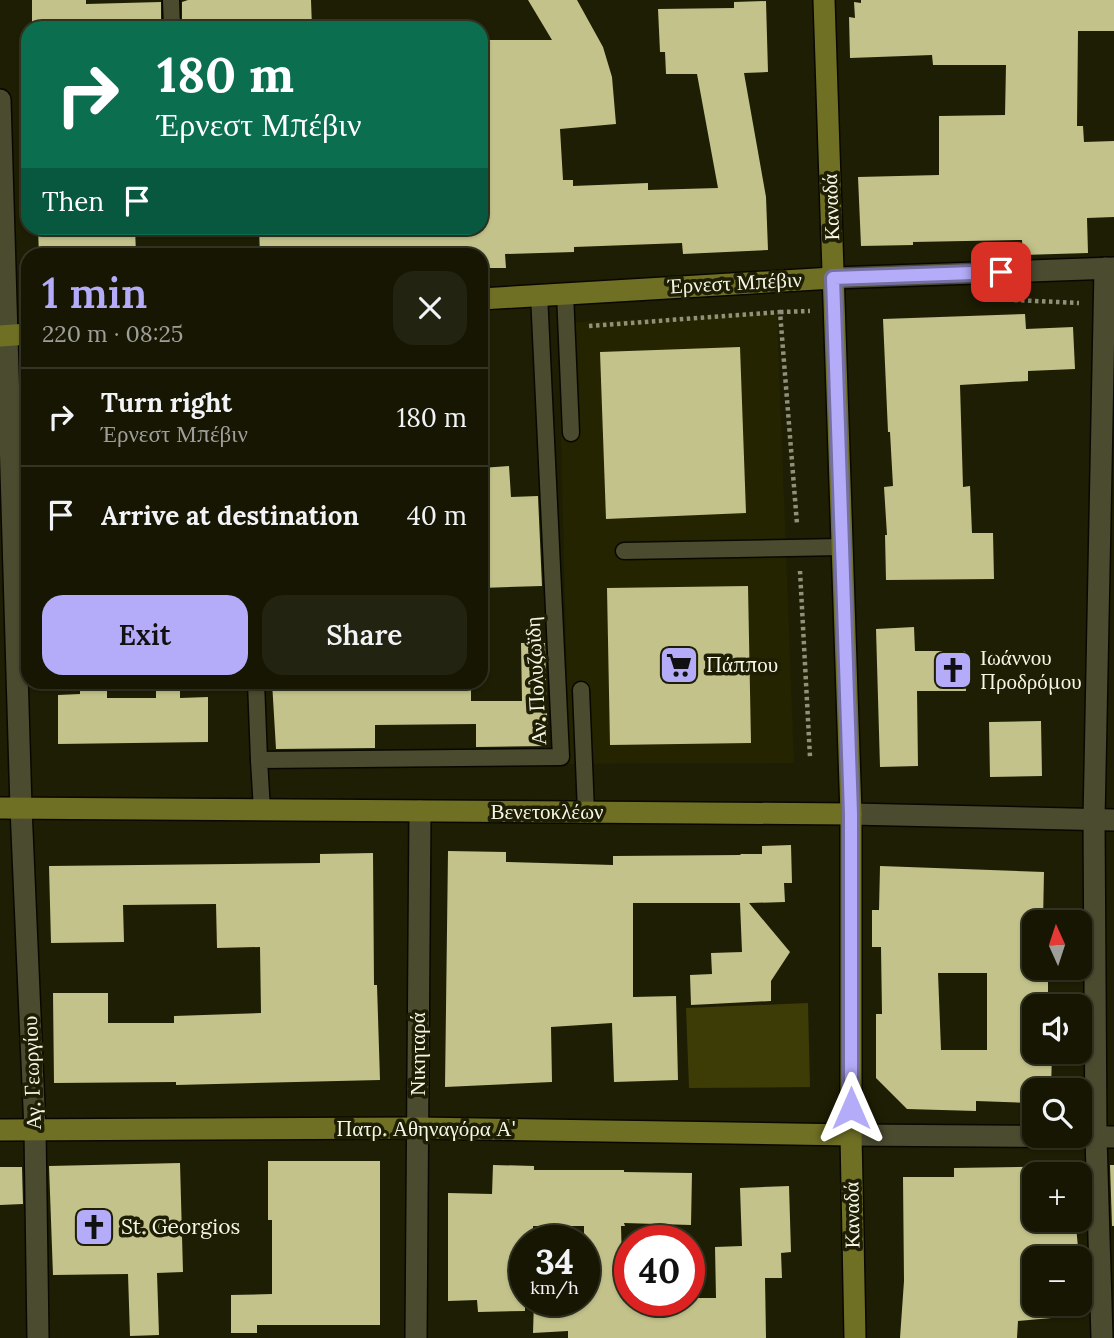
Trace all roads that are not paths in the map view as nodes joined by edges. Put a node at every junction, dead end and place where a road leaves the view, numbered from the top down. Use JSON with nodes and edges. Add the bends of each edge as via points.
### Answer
{"nodes":[{"id":1,"x":171,"y":0,"type":"edge"},
{"id":2,"x":824,"y":0,"type":"edge"},
{"id":3,"x":172,"y":21,"type":"edge"},
{"id":4,"x":0,"y":100,"type":"edge"},
{"id":5,"x":1109,"y":268,"type":"edge"},
{"id":6,"x":833,"y":278,"type":"junction"},
{"id":7,"x":565,"y":293,"type":"junction"},
{"id":8,"x":539,"y":295,"type":"junction"},
{"id":9,"x":488,"y":299,"type":"edge"},
{"id":10,"x":12,"y":335,"type":"edge"},
{"id":11,"x":571,"y":433,"type":"dead end"},
{"id":12,"x":842,"y":547,"type":"junction"},
{"id":13,"x":624,"y":551,"type":"dead end"},
{"id":14,"x":256,"y":689,"type":"edge"},
{"id":15,"x":581,"y":690,"type":"dead end"},
{"id":16,"x":259,"y":760,"type":"junction"},
{"id":17,"x":11,"y":808,"type":"edge"},
{"id":18,"x":262,"y":810,"type":"junction"},
{"id":19,"x":420,"y":811,"type":"junction"},
{"id":20,"x":586,"y":812,"type":"junction"},
{"id":21,"x":851,"y":814,"type":"junction"},
{"id":22,"x":1104,"y":820,"type":"edge"},
{"id":23,"x":417,"y":1128,"type":"junction"},
{"id":24,"x":0,"y":1130,"type":"edge"},
{"id":25,"x":35,"y":1130,"type":"junction"},
{"id":26,"x":851,"y":1135,"type":"junction"},
{"id":27,"x":1105,"y":1137,"type":"edge"},
{"id":28,"x":38,"y":1338,"type":"edge"},
{"id":29,"x":416,"y":1338,"type":"edge"},
{"id":30,"x":855,"y":1338,"type":"edge"},
{"id":31,"x":1102,"y":1338,"type":"edge"}],
"edges":[{"from":1,"to":3,"type":"lane"},
{"from":2,"to":6,"type":"street","name":"Καναδά"},
{"from":4,"to":10,"type":"street","name":"Αγ. Γεωργίου"},
{"from":5,"to":6,"type":"street","name":"Έρνεστ Μπέβιν"},
{"from":5,"to":22,"type":"street","via":[[1104,303]]},
{"from":6,"to":7,"type":"street","name":"Έρνεστ Μπέβιν"},
{"from":6,"to":12,"type":"street","name":"Καναδά"},
{"from":7,"to":8,"type":"street","name":"Έρνεστ Μπέβιν"},
{"from":7,"to":11,"type":"lane"},
{"from":8,"to":9,"type":"street","name":"Έρνεστ Μπέβιν"},
{"from":8,"to":16,"type":"lane","name":"Αν. Πολυζωϊδη","via":[[561,757]]},
{"from":10,"to":17,"type":"street","name":"Αγ. Γεωργίου"},
{"from":12,"to":13,"type":"lane"},
{"from":12,"to":21,"type":"street","name":"Καναδά"},
{"from":14,"to":16,"type":"lane"},
{"from":15,"to":20,"type":"lane"},
{"from":16,"to":18,"type":"lane"},
{"from":17,"to":18,"type":"street","name":"Βενετοκλέων"},
{"from":17,"to":25,"type":"street","name":"Αγ. Γεωργίου"},
{"from":18,"to":19,"type":"street","name":"Βενετοκλέων"},
{"from":19,"to":20,"type":"street","name":"Βενετοκλέων"},
{"from":19,"to":23,"type":"street","name":"Νικηταρά"},
{"from":20,"to":21,"type":"street","name":"Βενετοκλέων"},
{"from":21,"to":22,"type":"street","name":"Βενετοκλέων"},
{"from":21,"to":26,"type":"street","name":"Καναδά"},
{"from":22,"to":27,"type":"street"},
{"from":23,"to":25,"type":"street","name":"Πατρ. Αθηναγόρα Α'"},
{"from":23,"to":26,"type":"street","name":"Πατρ. Αθηναγόρα Α'"},
{"from":23,"to":29,"type":"street","name":"Νικηταρά"},
{"from":24,"to":25,"type":"street","name":"Πατρ. Αθηναγόρα Α'"},
{"from":25,"to":28,"type":"street","name":"Αγ. Γεωργίου"},
{"from":26,"to":27,"type":"street"},
{"from":26,"to":30,"type":"street","name":"Καναδά"},
{"from":27,"to":31,"type":"street"}]}
